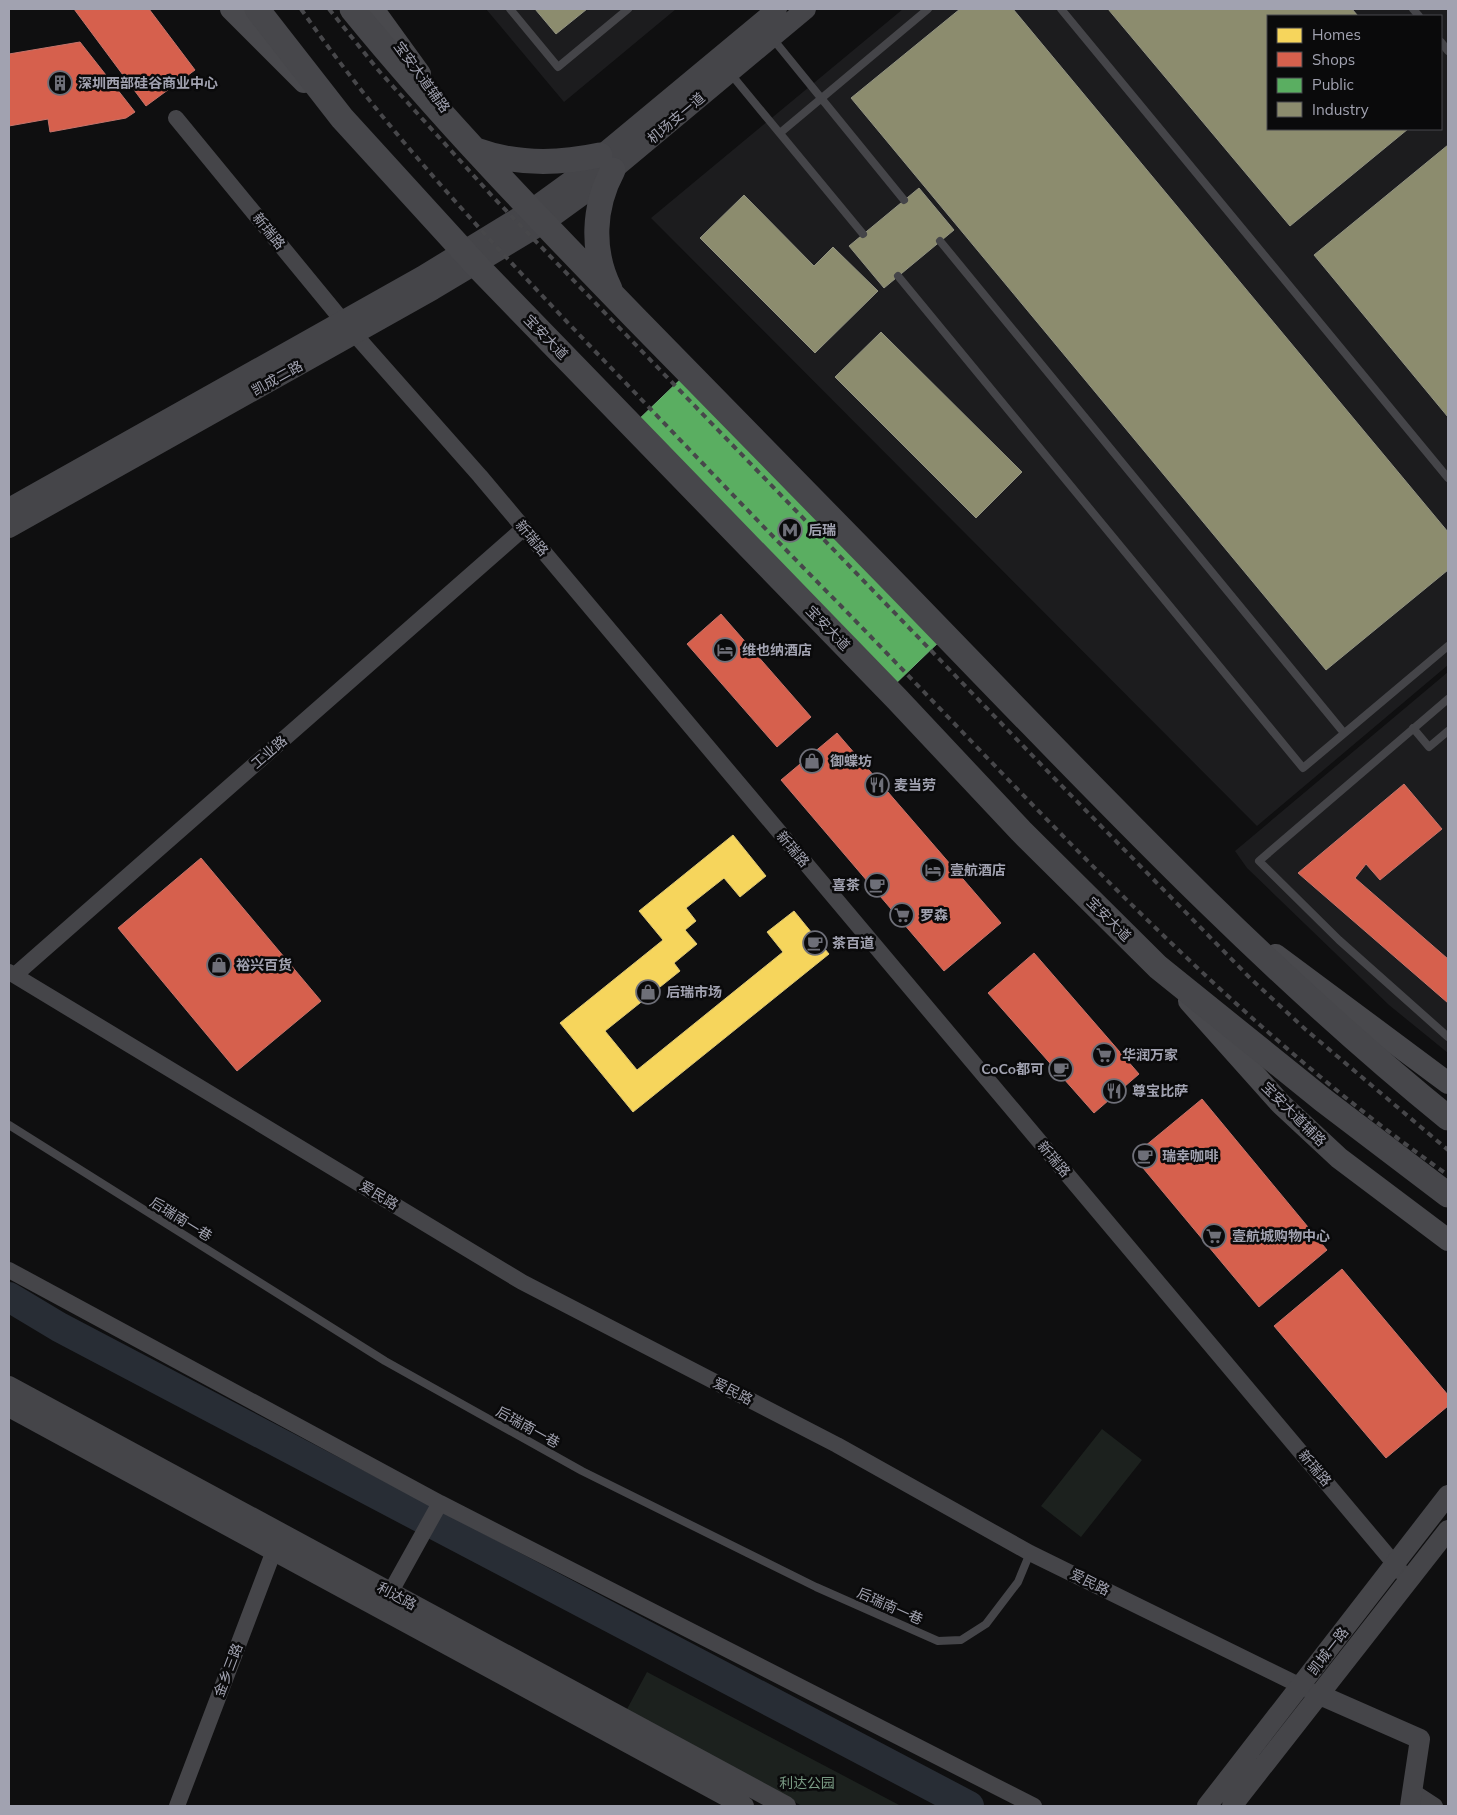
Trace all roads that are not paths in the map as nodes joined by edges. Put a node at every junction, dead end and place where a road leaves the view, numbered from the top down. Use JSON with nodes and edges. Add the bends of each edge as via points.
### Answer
{"nodes":[{"id":1,"x":231,"y":9,"type":"edge"},
{"id":2,"x":257,"y":9,"type":"edge"},
{"id":3,"x":352,"y":9,"type":"edge"},
{"id":4,"x":373,"y":9,"type":"edge"},
{"id":5,"x":510,"y":9,"type":"edge"},
{"id":6,"x":628,"y":9,"type":"edge"},
{"id":7,"x":777,"y":9,"type":"edge"},
{"id":8,"x":806,"y":9,"type":"edge"},
{"id":9,"x":928,"y":9,"type":"edge"},
{"id":10,"x":1061,"y":9,"type":"edge"},
{"id":11,"x":766,"y":31,"type":"junction"},
{"id":12,"x":723,"y":66,"type":"junction"},
{"id":13,"x":822,"y":98,"type":"junction"},
{"id":14,"x":176,"y":118,"type":"dead end"},
{"id":15,"x":342,"y":118,"type":"junction"},
{"id":16,"x":780,"y":133,"type":"junction"},
{"id":17,"x":474,"y":148,"type":"junction"},
{"id":18,"x":607,"y":163,"type":"junction"},
{"id":19,"x":904,"y":200,"type":"dead end"},
{"id":20,"x":536,"y":217,"type":"junction"},
{"id":21,"x":863,"y":234,"type":"dead end"},
{"id":22,"x":940,"y":242,"type":"dead end"},
{"id":23,"x":470,"y":258,"type":"junction"},
{"id":24,"x":898,"y":276,"type":"dead end"},
{"id":25,"x":617,"y":299,"type":"junction"},
{"id":26,"x":348,"y":328,"type":"junction"},
{"id":27,"x":1448,"y":478,"type":"edge"},
{"id":28,"x":9,"y":508,"type":"edge"},
{"id":29,"x":9,"y":528,"type":"edge"},
{"id":30,"x":524,"y":528,"type":"junction"},
{"id":31,"x":1448,"y":646,"type":"edge"},
{"id":32,"x":1448,"y":699,"type":"edge"},
{"id":33,"x":1413,"y":728,"type":"junction"},
{"id":34,"x":1448,"y":731,"type":"edge"},
{"id":35,"x":1344,"y":733,"type":"junction"},
{"id":36,"x":1224,"y":917,"type":"junction"},
{"id":37,"x":1158,"y":967,"type":"junction"},
{"id":38,"x":12,"y":973,"type":"edge"},
{"id":39,"x":1448,"y":1037,"type":"edge"},
{"id":40,"x":1448,"y":1083,"type":"edge"},
{"id":41,"x":1448,"y":1118,"type":"edge"},
{"id":42,"x":9,"y":1125,"type":"edge"},
{"id":43,"x":1448,"y":1195,"type":"edge"},
{"id":44,"x":1448,"y":1240,"type":"edge"},
{"id":45,"x":9,"y":1270,"type":"edge"},
{"id":46,"x":9,"y":1386,"type":"edge"},
{"id":47,"x":9,"y":1407,"type":"edge"},
{"id":48,"x":1448,"y":1495,"type":"edge"},
{"id":49,"x":440,"y":1502,"type":"junction"},
{"id":50,"x":1448,"y":1530,"type":"edge"},
{"id":51,"x":277,"y":1542,"type":"junction"},
{"id":52,"x":1030,"y":1553,"type":"junction"},
{"id":53,"x":1395,"y":1564,"type":"junction"},
{"id":54,"x":1409,"y":1581,"type":"junction"},
{"id":55,"x":390,"y":1593,"type":"junction"},
{"id":56,"x":1300,"y":1686,"type":"junction"},
{"id":57,"x":1320,"y":1695,"type":"junction"},
{"id":58,"x":1411,"y":1798,"type":"edge"},
{"id":59,"x":177,"y":1806,"type":"edge"},
{"id":60,"x":744,"y":1806,"type":"edge"},
{"id":61,"x":786,"y":1806,"type":"edge"},
{"id":62,"x":1034,"y":1806,"type":"edge"},
{"id":63,"x":1207,"y":1806,"type":"edge"},
{"id":64,"x":1232,"y":1806,"type":"edge"},
{"id":65,"x":1434,"y":1806,"type":"edge"}],
"edges":[{"from":1,"to":15,"type":"main road"},
{"from":2,"to":15,"type":"main road","name":"宝安大道"},
{"from":3,"to":17,"type":"main road"},
{"from":4,"to":17,"type":"main road","name":"宝安大道辅路"},
{"from":5,"to":6,"type":"lane","via":[[558,67]]},
{"from":7,"to":11,"type":"street","name":"机场支一道"},
{"from":8,"to":11,"type":"street","name":"机场支一道"},
{"from":9,"to":13,"type":"lane"},
{"from":10,"to":27,"type":"lane"},
{"from":11,"to":12,"type":"street","name":"机场支一道"},
{"from":11,"to":13,"type":"lane"},
{"from":12,"to":16,"type":"lane"},
{"from":12,"to":18,"type":"street","name":"机场支一道"},
{"from":13,"to":16,"type":"lane"},
{"from":13,"to":19,"type":"lane"},
{"from":14,"to":26,"type":"street","name":"新瑞路"},
{"from":15,"to":23,"type":"main road","name":"宝安大道"},
{"from":16,"to":21,"type":"lane"},
{"from":17,"to":18,"type":"main road","via":[[503,159]]},
{"from":17,"to":20,"type":"main road"},
{"from":18,"to":20,"type":"street","name":"机场支一道"},
{"from":18,"to":25,"type":"main road","via":[[597,228],[602,270]]},
{"from":20,"to":23,"type":"street","name":"凯成二路"},
{"from":20,"to":25,"type":"main road"},
{"from":22,"to":35,"type":"lane"},
{"from":23,"to":26,"type":"street","name":"凯成二路"},
{"from":23,"to":37,"type":"main road","name":"宝安大道","via":[[1022,831]]},
{"from":24,"to":35,"type":"lane","via":[[1303,768]]},
{"from":25,"to":36,"type":"main road","via":[[1092,788]]},
{"from":26,"to":28,"type":"street","name":"凯成二路"},
{"from":26,"to":29,"type":"street","name":"凯成二路"},
{"from":26,"to":30,"type":"street","name":"新瑞路"},
{"from":30,"to":38,"type":"street","name":"工业路"},
{"from":30,"to":53,"type":"street","name":"新瑞路"},
{"from":31,"to":35,"type":"lane"},
{"from":32,"to":33,"type":"lane"},
{"from":33,"to":34,"type":"lane","via":[[1430,747]]},
{"from":33,"to":39,"type":"lane","via":[[1259,861],[1339,940]]},
{"from":36,"to":40,"type":"main road"},
{"from":36,"to":41,"type":"main road","via":[[1378,1062]]},
{"from":37,"to":43,"type":"main road","name":"宝安大道","via":[[1323,1100]]},
{"from":37,"to":44,"type":"main road","name":"宝安大道辅路","via":[[1303,1125],[1339,1158]]},
{"from":38,"to":52,"type":"street","name":"爱民路","via":[[522,1282],[837,1445]]},
{"from":42,"to":52,"type":"lane","name":"后瑞南一巷","via":[[385,1361],[574,1467],[816,1587],[938,1641],[961,1640],[986,1624],[1018,1582]]},
{"from":45,"to":49,"type":"street"},
{"from":46,"to":51,"type":"street","name":"利达路"},
{"from":47,"to":51,"type":"street","name":"利达路"},
{"from":48,"to":53,"type":"street","name":"凯城一路"},
{"from":49,"to":55,"type":"street"},
{"from":49,"to":62,"type":"street"},
{"from":50,"to":54,"type":"street","name":"凯城一路"},
{"from":51,"to":55,"type":"street","name":"利达路"},
{"from":51,"to":59,"type":"street","name":"金乡三路"},
{"from":51,"to":60,"type":"street","name":"利达路"},
{"from":52,"to":56,"type":"street","name":"爱民路"},
{"from":53,"to":54,"type":"street","name":"新瑞路"},
{"from":53,"to":56,"type":"street","name":"凯城一路"},
{"from":54,"to":57,"type":"street","name":"凯城一路"},
{"from":55,"to":61,"type":"street","name":"利达路"},
{"from":56,"to":57,"type":"street","name":"爱民路"},
{"from":56,"to":63,"type":"street","name":"凯城一路"},
{"from":57,"to":58,"type":"street","name":"爱民路","via":[[1420,1740]]},
{"from":57,"to":64,"type":"street","name":"凯城一路"},
{"from":58,"to":65,"type":"street"}]}
